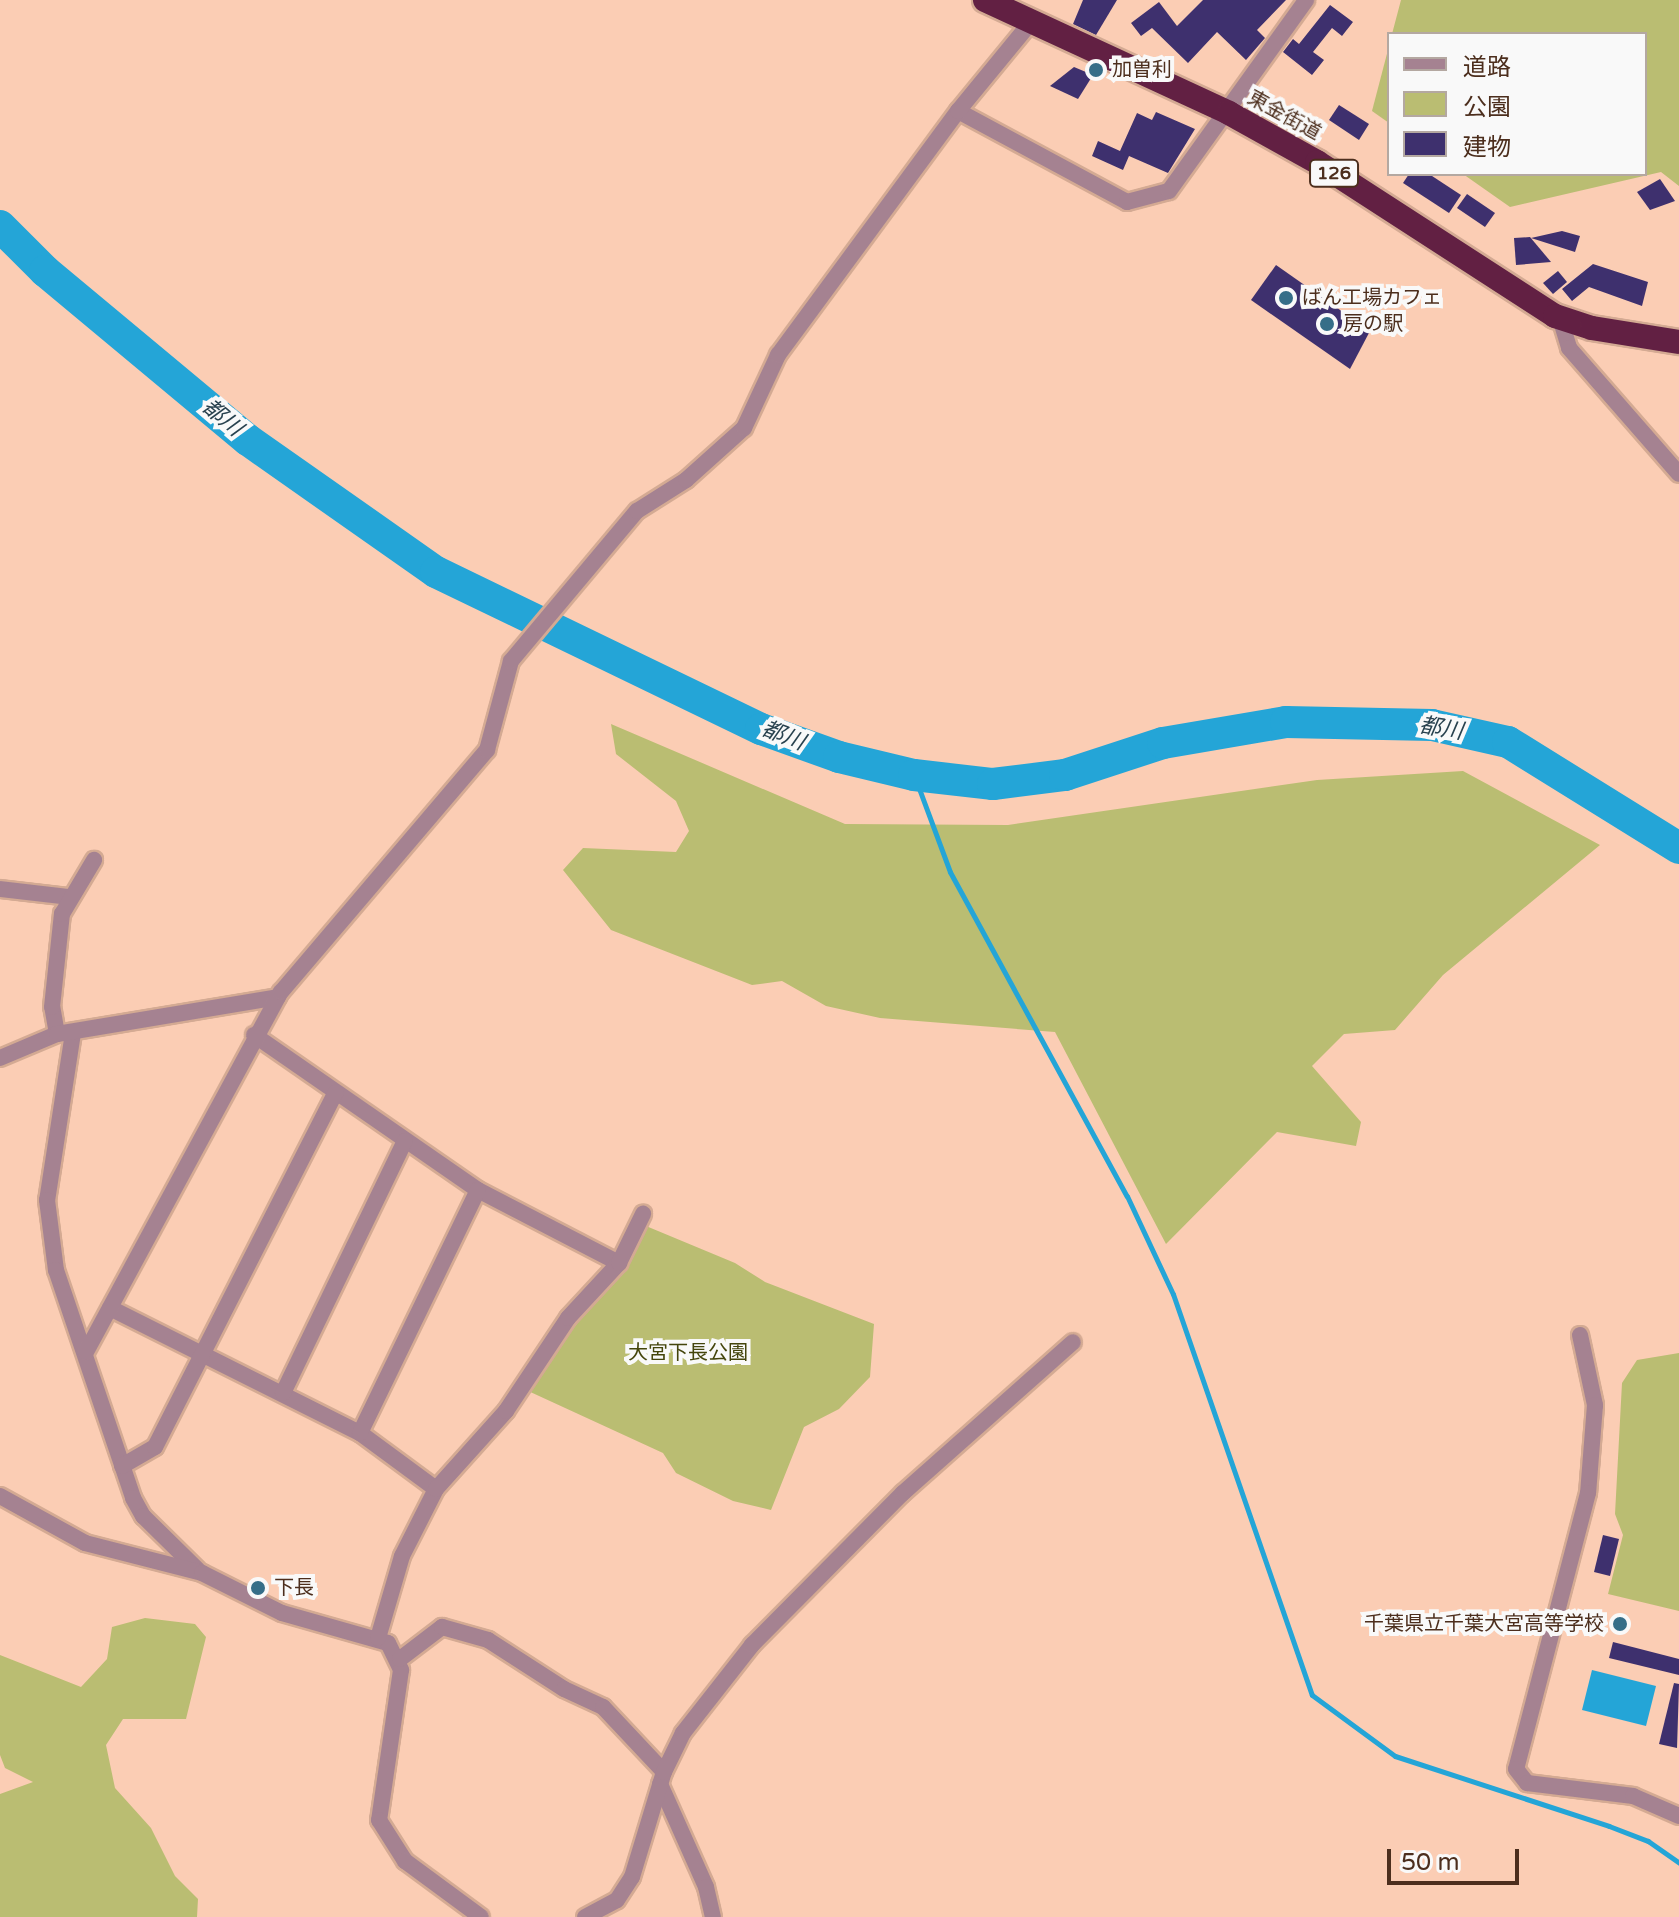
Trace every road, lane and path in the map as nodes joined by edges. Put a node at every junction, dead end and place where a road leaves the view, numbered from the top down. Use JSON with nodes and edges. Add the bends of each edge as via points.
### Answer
{"nodes":[{"id":1,"x":985,"y":0,"type":"edge"},
{"id":2,"x":1306,"y":0,"type":"edge"},
{"id":3,"x":1031,"y":22,"type":"junction"},
{"id":4,"x":958,"y":111,"type":"junction"},
{"id":5,"x":1229,"y":113,"type":"junction"},
{"id":6,"x":1560,"y":318,"type":"junction"},
{"id":7,"x":1679,"y":342,"type":"edge"},
{"id":8,"x":1679,"y":474,"type":"edge"},
{"id":9,"x":94,"y":860,"type":"dead end"},
{"id":10,"x":0,"y":889,"type":"edge"},
{"id":11,"x":69,"y":897,"type":"junction"},
{"id":12,"x":278,"y":997,"type":"junction"},
{"id":13,"x":65,"y":1034,"type":"junction"},
{"id":14,"x":254,"y":1035,"type":"junction"},
{"id":15,"x":0,"y":1058,"type":"edge"},
{"id":16,"x":336,"y":1092,"type":"junction"},
{"id":17,"x":405,"y":1141,"type":"junction"},
{"id":18,"x":478,"y":1190,"type":"junction"},
{"id":19,"x":643,"y":1214,"type":"dead end"},
{"id":20,"x":619,"y":1263,"type":"junction"},
{"id":21,"x":110,"y":1308,"type":"junction"},
{"id":22,"x":1580,"y":1335,"type":"dead end"},
{"id":23,"x":1073,"y":1342,"type":"dead end"},
{"id":24,"x":86,"y":1352,"type":"junction"},
{"id":25,"x":203,"y":1354,"type":"junction"},
{"id":26,"x":283,"y":1393,"type":"junction"},
{"id":27,"x":360,"y":1433,"type":"junction"},
{"id":28,"x":122,"y":1466,"type":"junction"},
{"id":29,"x":436,"y":1489,"type":"junction"},
{"id":30,"x":0,"y":1496,"type":"edge"},
{"id":31,"x":202,"y":1573,"type":"junction"},
{"id":32,"x":378,"y":1638,"type":"junction"},
{"id":33,"x":400,"y":1659,"type":"junction"},
{"id":34,"x":662,"y":1778,"type":"junction"},
{"id":35,"x":1679,"y":1816,"type":"edge"},
{"id":36,"x":481,"y":1917,"type":"edge"},
{"id":37,"x":585,"y":1917,"type":"edge"},
{"id":38,"x":713,"y":1917,"type":"edge"}],
"edges":[{"from":1,"to":3,"type":"highway","name":"東金街道","number":"126"},
{"from":2,"to":5,"type":"street"},
{"from":3,"to":4,"type":"street"},
{"from":3,"to":5,"type":"highway","name":"東金街道","number":"126"},
{"from":4,"to":5,"type":"street","via":[[1127,202],[1169,191]]},
{"from":4,"to":12,"type":"street","via":[[778,355],[744,428],[686,480],[637,511],[511,661],[487,750]]},
{"from":5,"to":6,"type":"highway","name":"東金街道","number":"126","via":[[1317,162]]},
{"from":6,"to":7,"type":"highway","name":"東金街道","number":"126"},
{"from":6,"to":8,"type":"street","via":[[1569,348]]},
{"from":9,"to":11,"type":"street"},
{"from":10,"to":11,"type":"street"},
{"from":11,"to":13,"type":"street","via":[[62,914],[52,1007]]},
{"from":12,"to":13,"type":"street"},
{"from":12,"to":14,"type":"street"},
{"from":13,"to":15,"type":"street"},
{"from":13,"to":24,"type":"street","via":[[47,1216],[56,1270]]},
{"from":14,"to":16,"type":"street"},
{"from":14,"to":21,"type":"street"},
{"from":16,"to":17,"type":"street"},
{"from":16,"to":25,"type":"street"},
{"from":17,"to":18,"type":"street"},
{"from":17,"to":26,"type":"street"},
{"from":18,"to":20,"type":"street"},
{"from":18,"to":27,"type":"street"},
{"from":19,"to":20,"type":"street"},
{"from":20,"to":29,"type":"street","via":[[568,1318],[506,1411]]},
{"from":21,"to":24,"type":"street"},
{"from":21,"to":25,"type":"street"},
{"from":22,"to":35,"type":"street","via":[[1595,1405],[1596,1442],[1588,1493],[1516,1769],[1527,1783],[1633,1796]]},
{"from":23,"to":34,"type":"street","via":[[999,1403],[752,1645],[703,1702]]},
{"from":24,"to":28,"type":"street"},
{"from":25,"to":26,"type":"street"},
{"from":25,"to":28,"type":"street","via":[[155,1447]]},
{"from":26,"to":27,"type":"street"},
{"from":27,"to":29,"type":"street"},
{"from":28,"to":31,"type":"street","via":[[143,1516]]},
{"from":29,"to":32,"type":"street","via":[[402,1556]]},
{"from":30,"to":31,"type":"street","via":[[85,1543]]},
{"from":31,"to":32,"type":"street","via":[[282,1613]]},
{"from":32,"to":33,"type":"street"},
{"from":33,"to":34,"type":"street","via":[[442,1627],[488,1640],[564,1689],[603,1707]]},
{"from":33,"to":36,"type":"street","via":[[379,1820],[405,1861]]},
{"from":34,"to":37,"type":"street","via":[[632,1877],[617,1900]]},
{"from":34,"to":38,"type":"street"}]}
